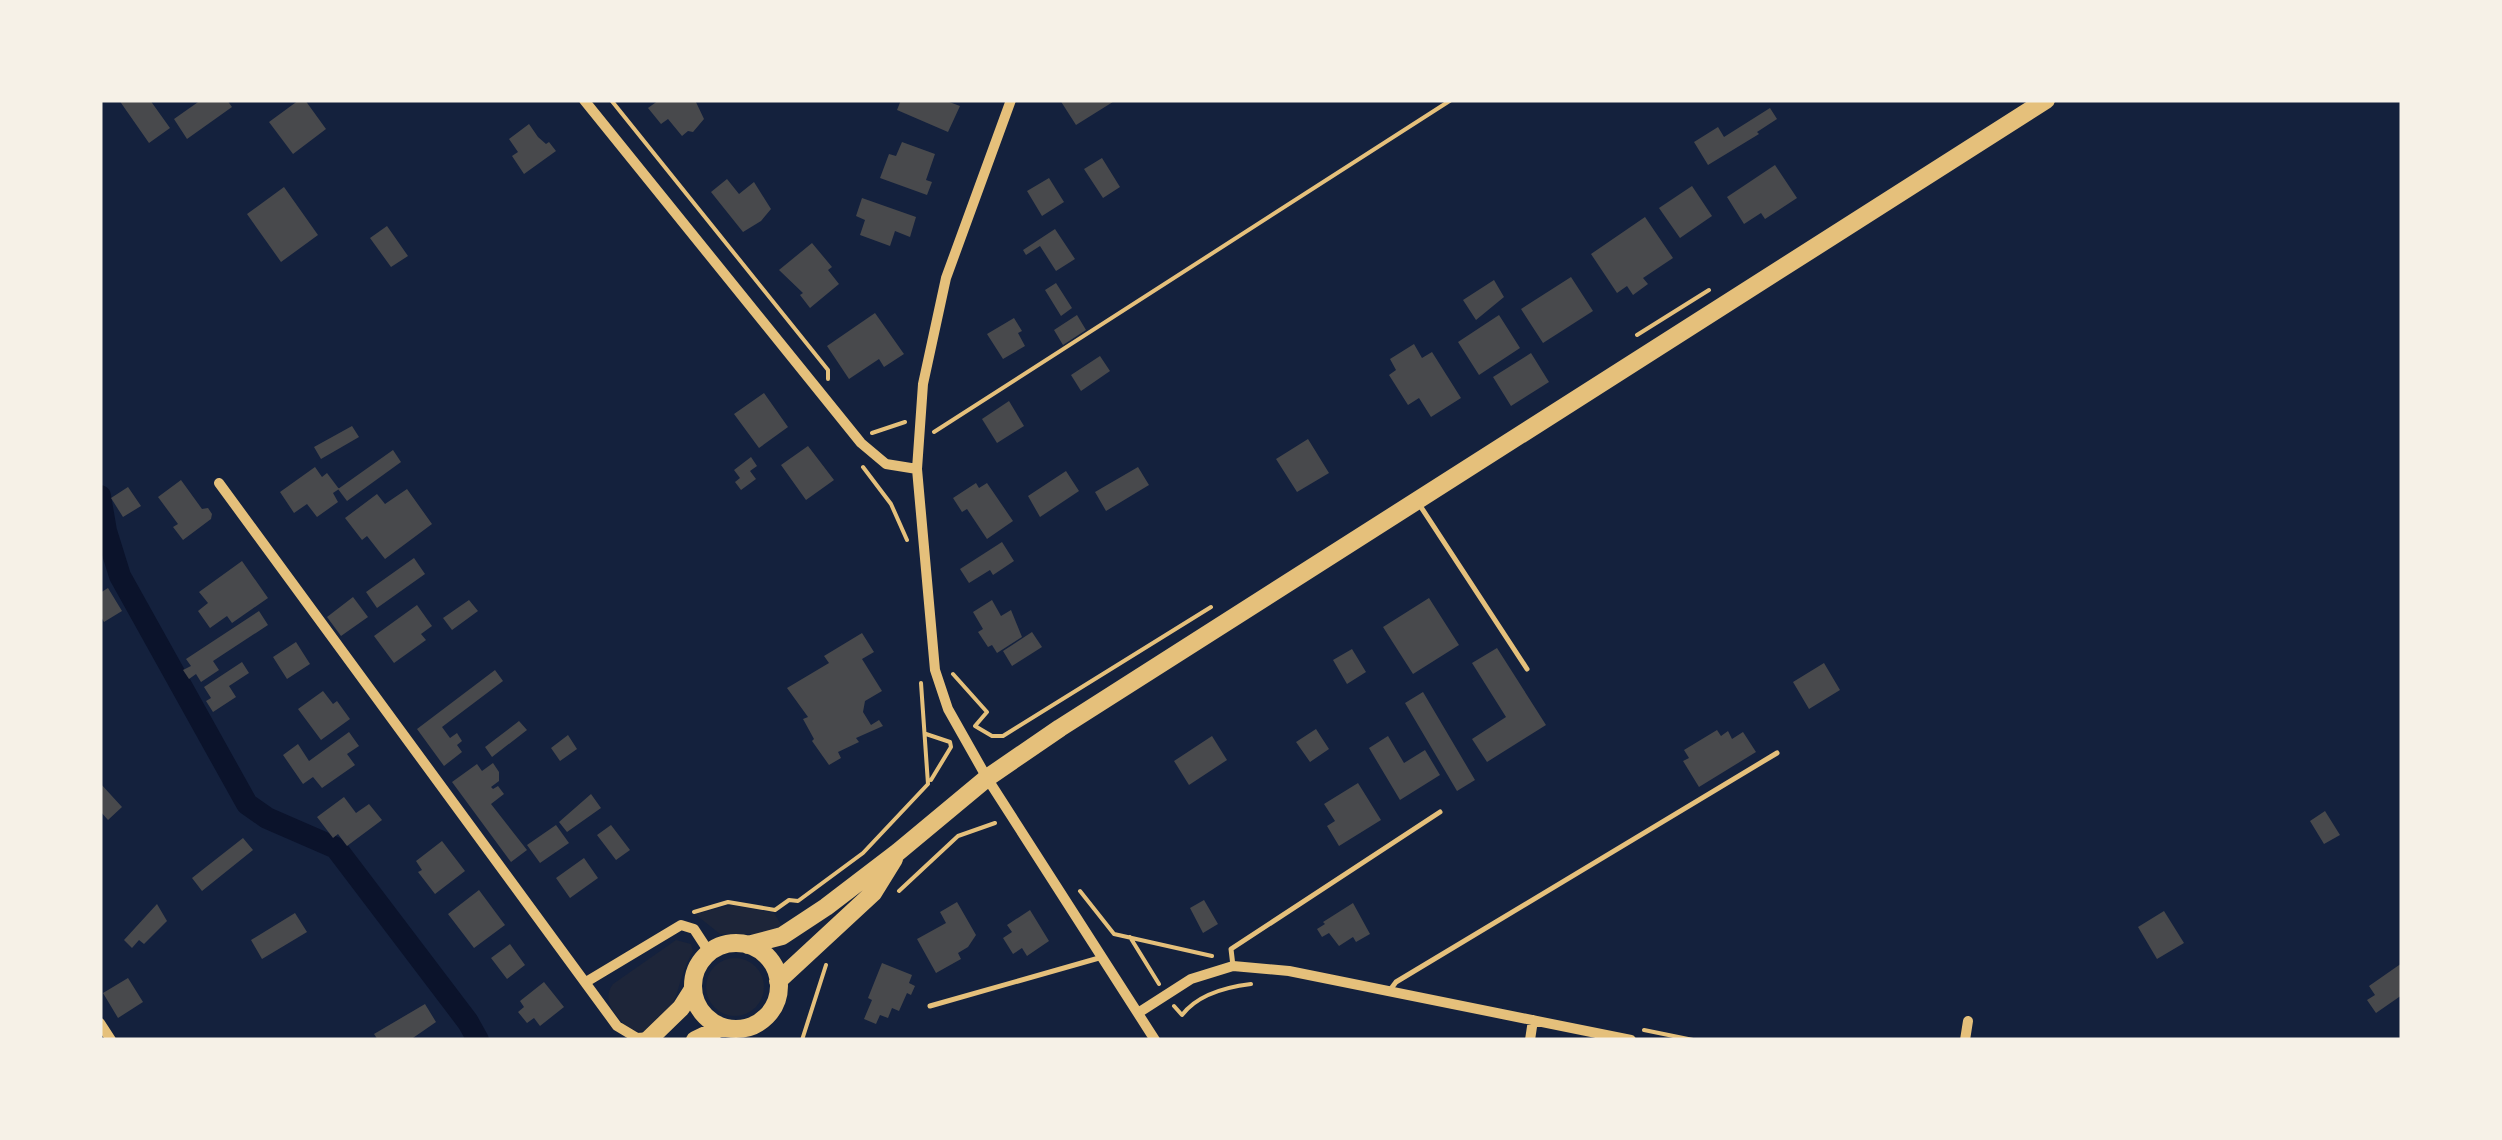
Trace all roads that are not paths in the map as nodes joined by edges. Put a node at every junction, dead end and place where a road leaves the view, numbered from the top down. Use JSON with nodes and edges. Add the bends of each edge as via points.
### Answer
{"nodes":[{"id":1,"x":584,"y":100,"type":"edge"},
{"id":2,"x":1011,"y":100,"type":"edge"},
{"id":3,"x":2046,"y":100,"type":"edge"},
{"id":4,"x":916,"y":469,"type":"junction"},
{"id":5,"x":219,"y":483,"type":"dead end"},
{"id":6,"x":1416,"y":501,"type":"junction"},
{"id":7,"x":1527,"y":669,"type":"dead end"},
{"id":8,"x":1777,"y":753,"type":"dead end"},
{"id":9,"x":987,"y":778,"type":"junction"},
{"id":10,"x":1440,"y":812,"type":"dead end"},
{"id":11,"x":898,"y":852,"type":"junction"},
{"id":12,"x":748,"y":945,"type":"junction"},
{"id":13,"x":709,"y":952,"type":"junction"},
{"id":14,"x":1102,"y":957,"type":"junction"},
{"id":15,"x":1233,"y":961,"type":"junction"},
{"id":16,"x":778,"y":981,"type":"junction"},
{"id":17,"x":586,"y":982,"type":"junction"},
{"id":18,"x":693,"y":989,"type":"junction"},
{"id":19,"x":1389,"y":992,"type":"junction"},
{"id":20,"x":930,"y":1006,"type":"dead end"},
{"id":21,"x":1138,"y":1013,"type":"junction"},
{"id":22,"x":767,"y":1016,"type":"junction"},
{"id":23,"x":1533,"y":1020,"type":"junction"},
{"id":24,"x":1968,"y":1021,"type":"dead end"},
{"id":25,"x":100,"y":1022,"type":"edge"},
{"id":26,"x":727,"y":1031,"type":"edge"},
{"id":27,"x":650,"y":1038,"type":"edge"},
{"id":28,"x":111,"y":1040,"type":"edge"},
{"id":29,"x":695,"y":1040,"type":"edge"},
{"id":30,"x":766,"y":1040,"type":"edge"},
{"id":31,"x":1156,"y":1040,"type":"edge"},
{"id":32,"x":1530,"y":1040,"type":"edge"},
{"id":33,"x":1631,"y":1040,"type":"edge"},
{"id":34,"x":1966,"y":1040,"type":"edge"}],
"edges":[{"from":1,"to":4,"type":"street","via":[[861,443],[886,464]]},
{"from":2,"to":4,"type":"street","via":[[946,278],[930,343]]},
{"from":3,"to":6,"type":"main road"},
{"from":4,"to":9,"type":"street","via":[[935,670],[942,698]]},
{"from":5,"to":17,"type":"street"},
{"from":6,"to":7,"type":"lane"},
{"from":6,"to":9,"type":"main road"},
{"from":8,"to":19,"type":"lane"},
{"from":9,"to":11,"type":"main road"},
{"from":9,"to":14,"type":"street"},
{"from":10,"to":15,"type":"lane","via":[[1230,950]]},
{"from":11,"to":12,"type":"main road","via":[[800,924],[770,942]]},
{"from":11,"to":16,"type":"main road","via":[[873,892]]},
{"from":12,"to":13,"type":"main road"},
{"from":12,"to":16,"type":"main road","via":[[768,959]]},
{"from":13,"to":17,"type":"street","via":[[694,929],[681,925]]},
{"from":13,"to":18,"type":"main road"},
{"from":14,"to":20,"type":"lane"},
{"from":14,"to":21,"type":"street"},
{"from":15,"to":19,"type":"street"},
{"from":15,"to":21,"type":"street"},
{"from":16,"to":22,"type":"main road"},
{"from":17,"to":27,"type":"street","via":[[626,1034]]},
{"from":18,"to":26,"type":"main road","via":[[702,1012]]},
{"from":18,"to":27,"type":"main road"},
{"from":19,"to":23,"type":"street"},
{"from":21,"to":31,"type":"street"},
{"from":22,"to":26,"type":"main road"},
{"from":22,"to":30,"type":"main road"},
{"from":23,"to":32,"type":"street"},
{"from":23,"to":33,"type":"street"},
{"from":24,"to":34,"type":"street"},
{"from":25,"to":28,"type":"street"},
{"from":26,"to":29,"type":"main road"}]}
